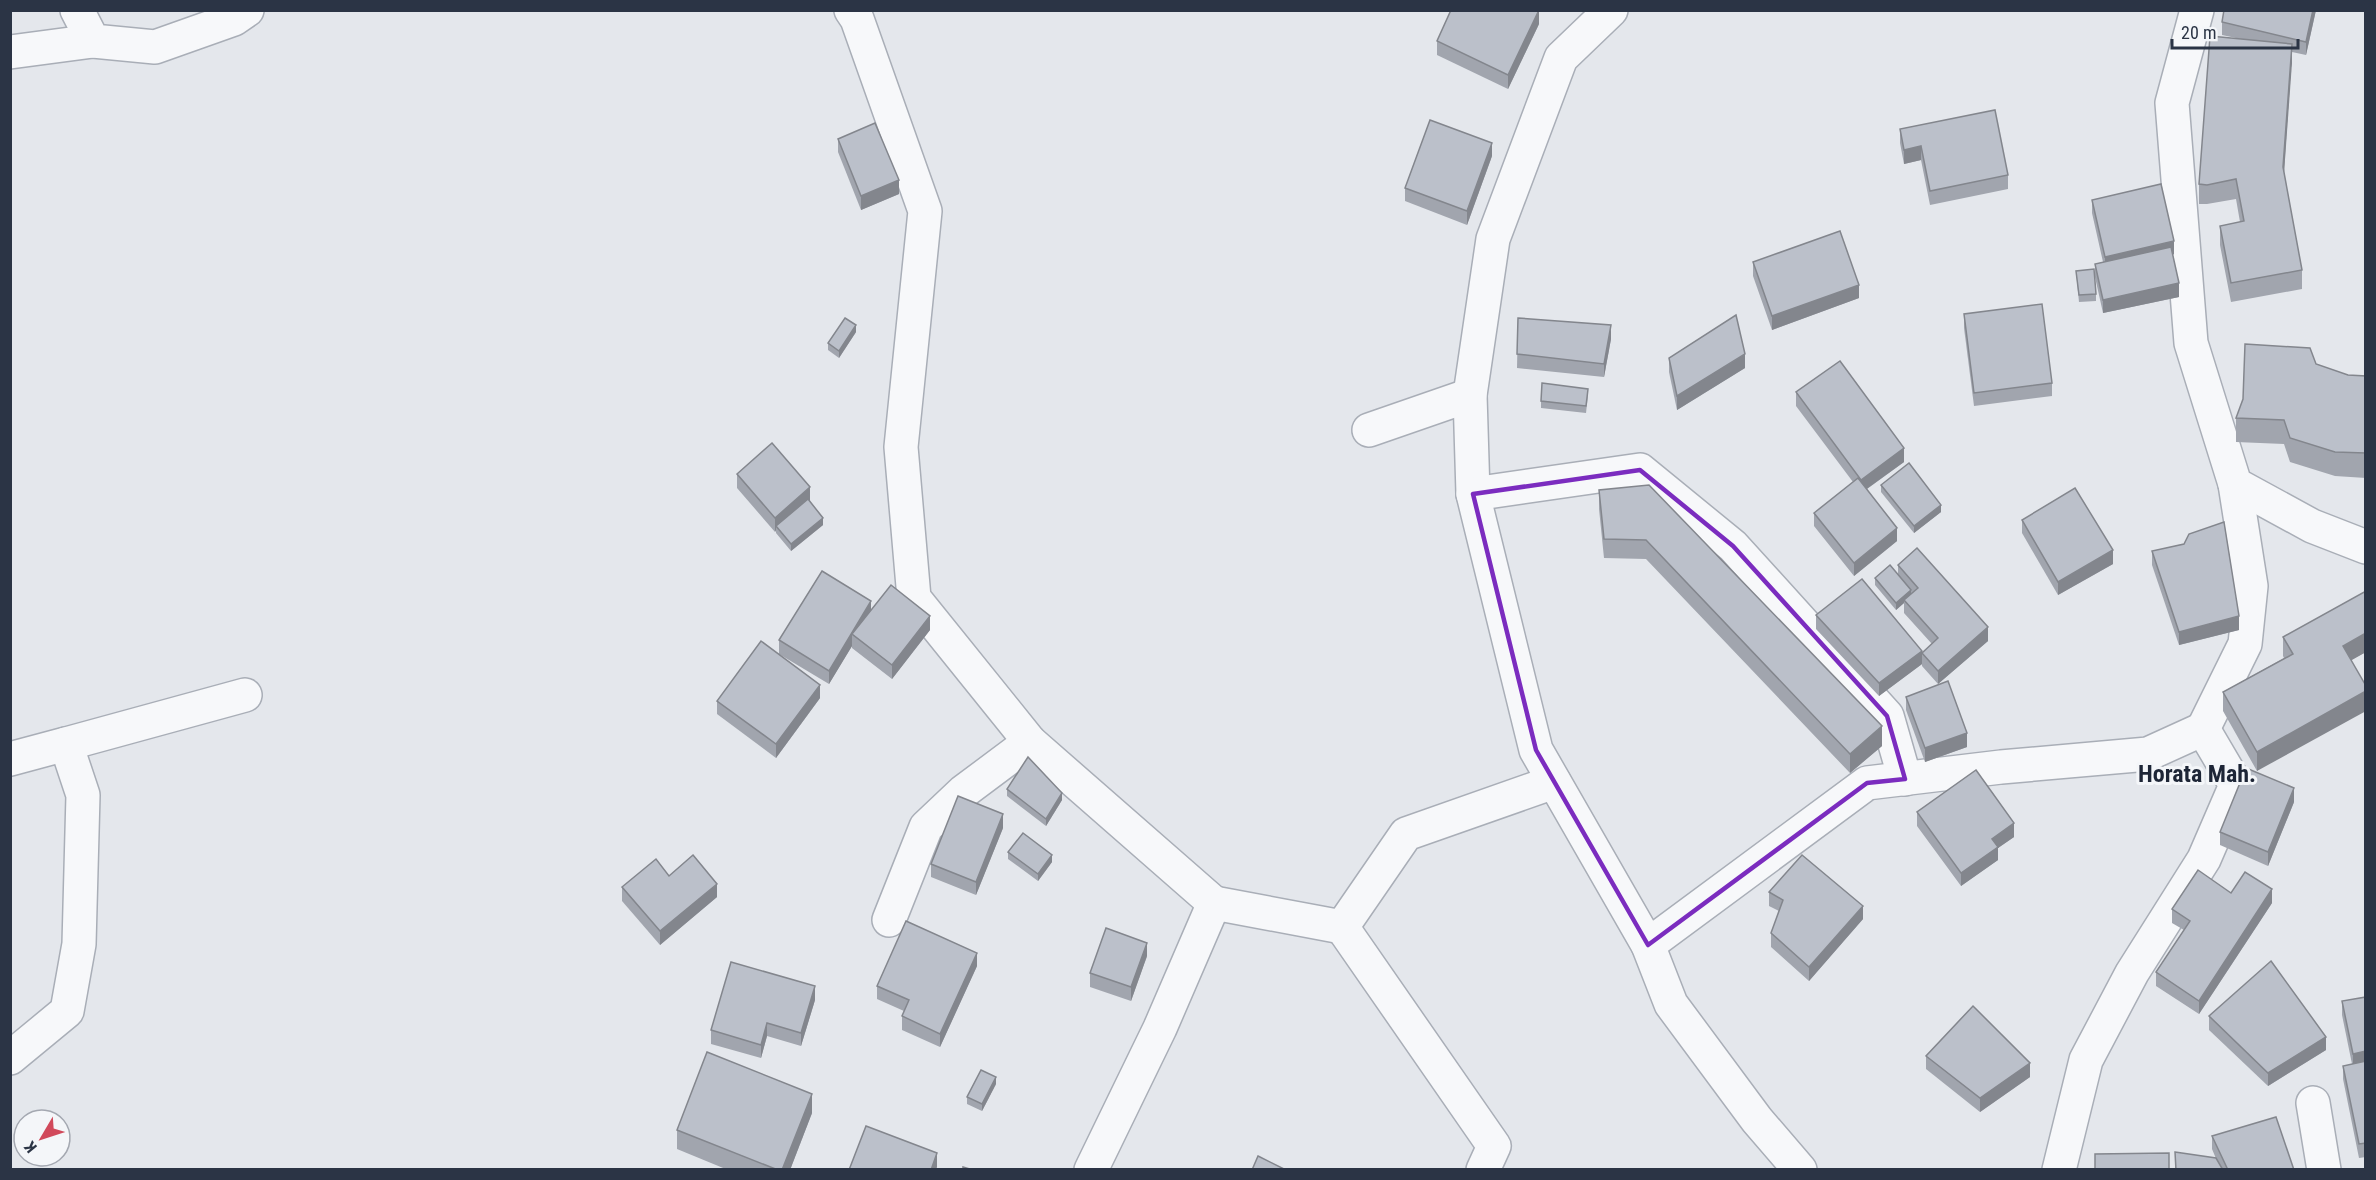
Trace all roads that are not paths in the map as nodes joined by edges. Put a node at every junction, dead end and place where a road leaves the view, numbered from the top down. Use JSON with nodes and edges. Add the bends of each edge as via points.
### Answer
{"nodes":[{"id":1,"x":77,"y":10,"type":"edge"},
{"id":2,"x":247,"y":10,"type":"edge"},
{"id":3,"x":851,"y":10,"type":"edge"},
{"id":4,"x":1611,"y":10,"type":"edge"},
{"id":5,"x":2198,"y":10,"type":"edge"},
{"id":6,"x":93,"y":41,"type":"junction"},
{"id":7,"x":10,"y":52,"type":"edge"},
{"id":8,"x":1470,"y":395,"type":"junction"},
{"id":9,"x":1369,"y":430,"type":"dead end"},
{"id":10,"x":2235,"y":484,"type":"junction"},
{"id":11,"x":1473,"y":494,"type":"junction"},
{"id":12,"x":2366,"y":547,"type":"edge"},
{"id":13,"x":245,"y":695,"type":"dead end"},
{"id":14,"x":2203,"y":729,"type":"junction"},
{"id":15,"x":1030,"y":741,"type":"junction"},
{"id":16,"x":66,"y":744,"type":"junction"},
{"id":17,"x":10,"y":759,"type":"edge"},
{"id":18,"x":1905,"y":779,"type":"junction"},
{"id":19,"x":1554,"y":782,"type":"junction"},
{"id":20,"x":1214,"y":903,"type":"junction"},
{"id":21,"x":889,"y":920,"type":"dead end"},
{"id":22,"x":1342,"y":927,"type":"junction"},
{"id":23,"x":1648,"y":945,"type":"junction"},
{"id":24,"x":10,"y":1058,"type":"edge"},
{"id":25,"x":2313,"y":1103,"type":"dead end"},
{"id":26,"x":1092,"y":1170,"type":"edge"},
{"id":27,"x":1483,"y":1170,"type":"edge"},
{"id":28,"x":1800,"y":1170,"type":"edge"},
{"id":29,"x":2059,"y":1170,"type":"edge"},
{"id":30,"x":2324,"y":1170,"type":"edge"}],
"edges":[{"from":1,"to":6,"type":"street"},
{"from":2,"to":6,"type":"street","via":[[234,19],[155,47]]},
{"from":3,"to":15,"type":"street","via":[[925,211],[902,447],[914,598]]},
{"from":4,"to":8,"type":"street","via":[[1561,58],[1493,239]]},
{"from":5,"to":10,"type":"street","via":[[2172,103],[2191,343]]},
{"from":6,"to":7,"type":"street"},
{"from":8,"to":9,"type":"street"},
{"from":8,"to":11,"type":"street"},
{"from":10,"to":12,"type":"street","via":[[2312,526]]},
{"from":10,"to":14,"type":"street","via":[[2251,586],[2245,644]]},
{"from":11,"to":18,"type":"street","via":[[1640,470],[1733,546],[1887,716]]},
{"from":11,"to":19,"type":"street","via":[[1536,750]]},
{"from":13,"to":16,"type":"street"},
{"from":14,"to":18,"type":"street","via":[[2148,754]]},
{"from":14,"to":29,"type":"street","via":[[2236,785],[2205,859],[2132,973],[2086,1060]]},
{"from":15,"to":20,"type":"street"},
{"from":15,"to":21,"type":"street","via":[[963,792],[926,827]]},
{"from":16,"to":17,"type":"street"},
{"from":16,"to":24,"type":"street","via":[[83,795],[78,944],[67,1011]]},
{"from":18,"to":23,"type":"street","via":[[1868,783]]},
{"from":19,"to":22,"type":"street","via":[[1406,834]]},
{"from":19,"to":23,"type":"street"},
{"from":20,"to":22,"type":"street"},
{"from":20,"to":26,"type":"street"},
{"from":22,"to":27,"type":"street","via":[[1494,1146]]},
{"from":23,"to":28,"type":"street","via":[[1671,1004],[1757,1120]]},
{"from":25,"to":30,"type":"street"}]}
